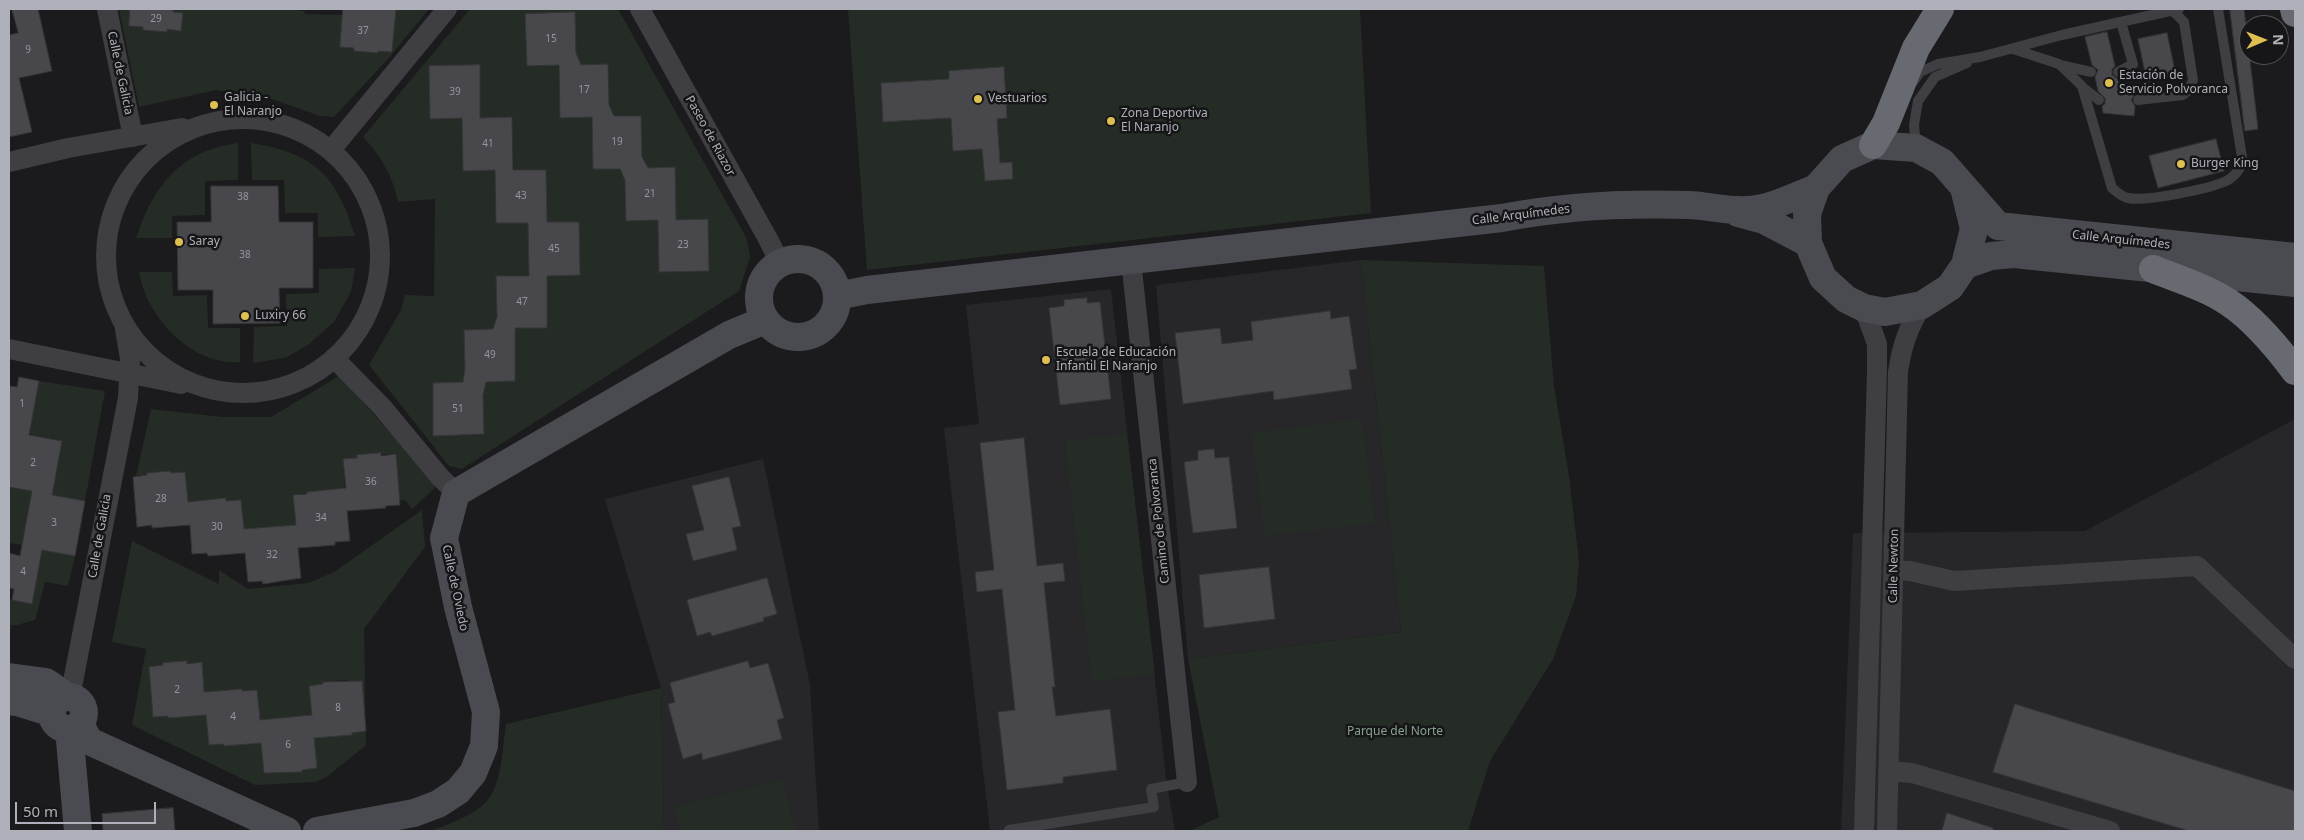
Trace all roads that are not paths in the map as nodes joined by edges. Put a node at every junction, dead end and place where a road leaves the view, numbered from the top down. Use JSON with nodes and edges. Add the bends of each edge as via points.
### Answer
{"nodes":[{"id":1,"x":107,"y":9,"type":"edge"},
{"id":2,"x":446,"y":9,"type":"edge"},
{"id":3,"x":640,"y":9,"type":"edge"},
{"id":4,"x":1940,"y":9,"type":"edge"},
{"id":5,"x":2176,"y":9,"type":"edge"},
{"id":6,"x":2218,"y":9,"type":"edge"},
{"id":7,"x":2294,"y":9,"type":"edge"},
{"id":8,"x":2295,"y":14,"type":"edge"},
{"id":9,"x":2121,"y":22,"type":"junction"},
{"id":10,"x":2013,"y":49,"type":"junction"},
{"id":11,"x":1980,"y":57,"type":"junction"},
{"id":12,"x":2059,"y":64,"type":"junction"},
{"id":13,"x":2092,"y":72,"type":"dead end"},
{"id":14,"x":2118,"y":72,"type":"dead end"},
{"id":15,"x":2082,"y":86,"type":"junction"},
{"id":16,"x":2098,"y":100,"type":"dead end"},
{"id":17,"x":2138,"y":100,"type":"dead end"},
{"id":18,"x":184,"y":128,"type":"junction"},
{"id":19,"x":1879,"y":134,"type":"junction"},
{"id":20,"x":134,"y":138,"type":"junction"},
{"id":21,"x":1916,"y":148,"type":"junction"},
{"id":22,"x":331,"y":150,"type":"junction"},
{"id":23,"x":9,"y":162,"type":"edge"},
{"id":24,"x":1816,"y":188,"type":"junction"},
{"id":25,"x":1964,"y":188,"type":"junction"},
{"id":26,"x":1727,"y":210,"type":"junction"},
{"id":27,"x":1808,"y":243,"type":"junction"},
{"id":28,"x":2295,"y":257,"type":"edge"},
{"id":29,"x":1131,"y":260,"type":"junction"},
{"id":30,"x":780,"y":263,"type":"junction"},
{"id":31,"x":1965,"y":265,"type":"junction"},
{"id":32,"x":2153,"y":269,"type":"junction"},
{"id":33,"x":2295,"y":284,"type":"edge"},
{"id":34,"x":837,"y":296,"type":"junction"},
{"id":35,"x":1922,"y":305,"type":"junction"},
{"id":36,"x":1864,"y":308,"type":"junction"},
{"id":37,"x":765,"y":320,"type":"junction"},
{"id":38,"x":125,"y":329,"type":"junction"},
{"id":39,"x":9,"y":349,"type":"edge"},
{"id":40,"x":334,"y":358,"type":"junction"},
{"id":41,"x":2295,"y":372,"type":"edge"},
{"id":42,"x":130,"y":375,"type":"junction"},
{"id":43,"x":198,"y":387,"type":"junction"},
{"id":44,"x":456,"y":493,"type":"junction"},
{"id":45,"x":1894,"y":570,"type":"junction"},
{"id":46,"x":2295,"y":659,"type":"edge"},
{"id":47,"x":9,"y":677,"type":"edge"},
{"id":48,"x":9,"y":701,"type":"edge"},
{"id":49,"x":68,"y":712,"type":"junction"},
{"id":50,"x":1888,"y":771,"type":"junction"},
{"id":51,"x":1187,"y":782,"type":"joint"},
{"id":52,"x":1009,"y":830,"type":"dead end"},
{"id":53,"x":78,"y":831,"type":"edge"},
{"id":54,"x":287,"y":831,"type":"edge"},
{"id":55,"x":317,"y":831,"type":"edge"},
{"id":56,"x":1864,"y":831,"type":"edge"},
{"id":57,"x":1887,"y":831,"type":"edge"},
{"id":58,"x":2110,"y":831,"type":"edge"}],
"edges":[{"from":1,"to":20,"type":"street","name":"Calle de Galicia"},
{"from":2,"to":22,"type":"street"},
{"from":3,"to":30,"type":"street","name":"Paseo de Riazor"},
{"from":4,"to":19,"type":"highway","via":[[1916,48]]},
{"from":5,"to":9,"type":"lane"},
{"from":5,"to":17,"type":"lane","via":[[2184,22],[2193,80],[2189,90],[2183,95]]},
{"from":6,"to":15,"type":"lane","via":[[2243,163],[2237,174],[2226,182],[2144,199],[2119,194],[2112,188]]},
{"from":7,"to":8,"type":"highway"},
{"from":9,"to":10,"type":"lane"},
{"from":9,"to":14,"type":"lane","via":[[2133,64]]},
{"from":10,"to":11,"type":"lane"},
{"from":10,"to":12,"type":"lane"},
{"from":11,"to":19,"type":"lane","via":[[1938,64],[1920,72]]},
{"from":11,"to":21,"type":"lane","via":[[1935,77],[1918,101],[1914,125]]},
{"from":12,"to":13,"type":"lane"},
{"from":12,"to":15,"type":"lane"},
{"from":15,"to":16,"type":"lane"},
{"from":18,"to":20,"type":"street"},
{"from":18,"to":22,"type":"street","via":[[215,119],[270,121],[298,130]]},
{"from":18,"to":38,"type":"street","via":[[143,162],[118,199],[107,233],[106,274]]},
{"from":19,"to":21,"type":"street"},
{"from":19,"to":24,"type":"street","via":[[1842,159]]},
{"from":20,"to":23,"type":"street","via":[[68,148]]},
{"from":21,"to":25,"type":"street","via":[[1942,162]]},
{"from":22,"to":40,"type":"street","via":[[364,192],[381,253],[370,310],[348,346]]},
{"from":24,"to":26,"type":"street","name":"Calle Arquímedes","via":[[1761,208]]},
{"from":24,"to":27,"type":"street","via":[[1807,214]]},
{"from":25,"to":28,"type":"street","name":"Calle Arquímedes","via":[[1998,226]]},
{"from":25,"to":31,"type":"street","via":[[1974,229]]},
{"from":26,"to":27,"type":"street","name":"Calle Arquímedes","via":[[1764,220]]},
{"from":26,"to":29,"type":"street","name":"Calle Arquímedes","via":[[1635,205],[1538,211],[1502,218]]},
{"from":27,"to":36,"type":"street","via":[[1822,278],[1846,299]]},
{"from":29,"to":34,"type":"street"},
{"from":29,"to":51,"type":"street","name":"Camino de Polvoranca"},
{"from":30,"to":34,"type":"street","via":[[796,258],[819,265],[834,282]]},
{"from":30,"to":37,"type":"street","via":[[768,272],[761,284],[758,300]]},
{"from":31,"to":32,"type":"street","name":"Calle Arquímedes","via":[[1991,256],[2014,254]]},
{"from":31,"to":35,"type":"street","via":[[1950,287]]},
{"from":32,"to":33,"type":"street","name":"Calle Arquímedes"},
{"from":32,"to":41,"type":"highway","via":[[2196,285],[2228,302],[2257,328]]},
{"from":34,"to":37,"type":"street","via":[[828,323],[813,334],[788,336],[776,331]]},
{"from":35,"to":36,"type":"street","via":[[1886,312]]},
{"from":35,"to":45,"type":"street","name":"Calle Newton","via":[[1909,326],[1898,372]]},
{"from":36,"to":56,"type":"street","name":"Calle Newton","via":[[1877,344]]},
{"from":37,"to":44,"type":"street","via":[[729,336]]},
{"from":38,"to":42,"type":"street","name":"Calle de Galicia"},
{"from":38,"to":43,"type":"street","via":[[152,361],[168,373]]},
{"from":39,"to":42,"type":"street"},
{"from":40,"to":43,"type":"street","via":[[319,372],[276,391],[247,394]]},
{"from":40,"to":44,"type":"street","via":[[385,410]]},
{"from":42,"to":43,"type":"street"},
{"from":42,"to":49,"type":"street","name":"Calle de Galicia"},
{"from":44,"to":55,"type":"street","name":"Calle de Oviedo","via":[[444,538],[486,712],[484,746],[474,773],[458,791],[438,804],[414,813]]},
{"from":45,"to":46,"type":"street","via":[[1954,581],[2197,566]]},
{"from":45,"to":50,"type":"street","name":"Calle Newton"},
{"from":47,"to":49,"type":"street","via":[[46,682]]},
{"from":48,"to":49,"type":"street"},
{"from":49,"to":53,"type":"street"},
{"from":49,"to":54,"type":"street","via":[[89,741],[96,745]]},
{"from":50,"to":57,"type":"street","name":"Calle Newton"},
{"from":50,"to":58,"type":"street","via":[[1912,773]]},
{"from":51,"to":52,"type":"lane","via":[[1151,788],[1154,807]]}]}
